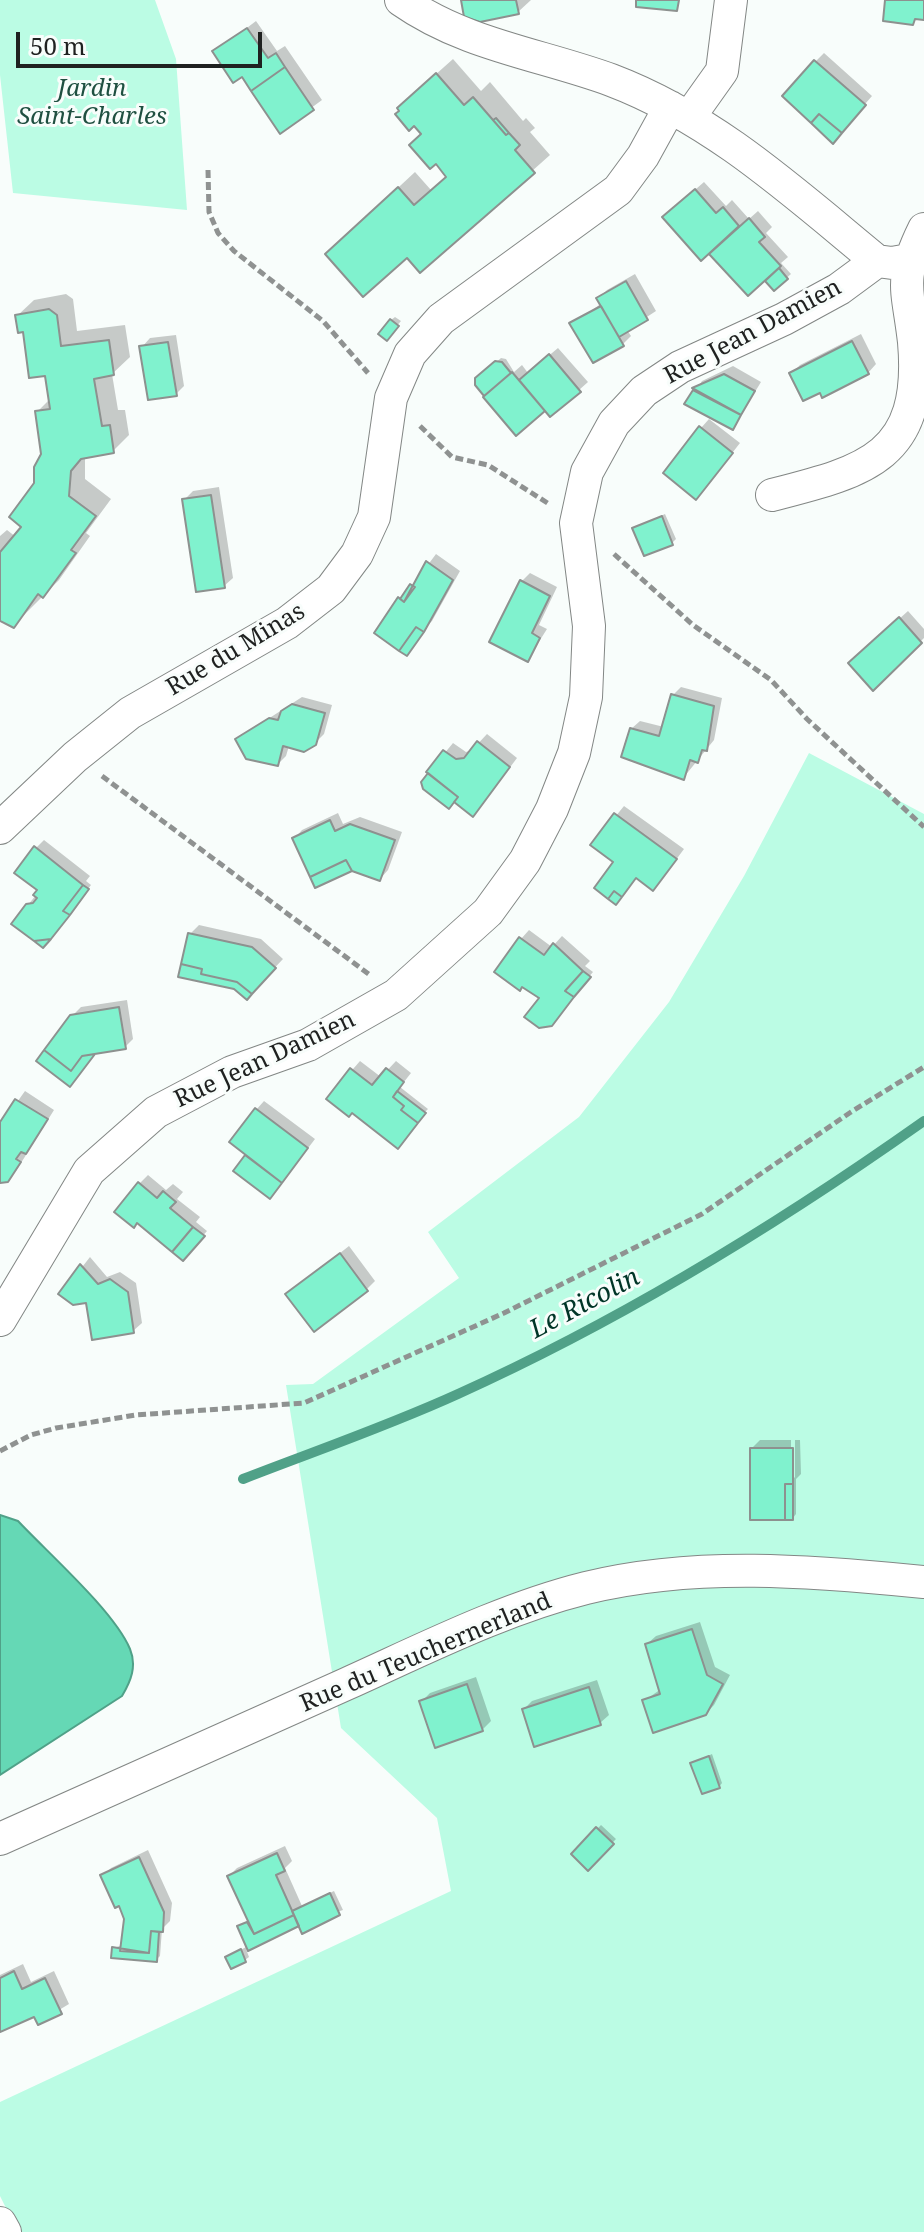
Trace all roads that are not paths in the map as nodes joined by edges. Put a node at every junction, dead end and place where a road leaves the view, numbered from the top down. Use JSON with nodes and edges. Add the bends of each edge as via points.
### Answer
{"nodes":[{"id":1,"x":401,"y":0,"type":"edge"},
{"id":2,"x":731,"y":0,"type":"edge"},
{"id":3,"x":680,"y":112,"type":"junction"},
{"id":4,"x":924,"y":229,"type":"edge"},
{"id":5,"x":893,"y":260,"type":"junction"},
{"id":6,"x":772,"y":495,"type":"dead end"},
{"id":7,"x":0,"y":828,"type":"edge"},
{"id":8,"x":0,"y":1320,"type":"edge"},
{"id":9,"x":924,"y":1582,"type":"edge"},
{"id":10,"x":0,"y":1839,"type":"edge"},
{"id":11,"x":0,"y":2223,"type":"edge"},
{"id":12,"x":5,"y":2232,"type":"edge"}],
"edges":[{"from":1,"to":3,"type":"street","via":[[477,40],[611,80]]},
{"from":2,"to":3,"type":"street","name":"Rue du Minas","via":[[722,71]]},
{"from":3,"to":5,"type":"street"},
{"from":3,"to":7,"type":"street","name":"Rue du Minas","via":[[618,190],[441,319],[410,354],[391,398],[374,517],[357,554],[331,589],[287,623],[130,713]]},
{"from":4,"to":5,"type":"street"},
{"from":5,"to":6,"type":"street","via":[[914,342],[911,421],[884,452],[847,476]]},
{"from":5,"to":8,"type":"street","name":"Rue Jean Damien","via":[[680,367],[644,391],[614,423],[587,472],[576,523],[589,626],[586,697],[574,753],[525,861],[488,912],[396,995],[308,1045],[232,1072],[156,1112],[89,1171]]},
{"from":9,"to":10,"type":"street","name":"Rue du Teuchernerland","via":[[718,1570],[586,1588],[465,1631]]},
{"from":11,"to":12,"type":"street"}]}
